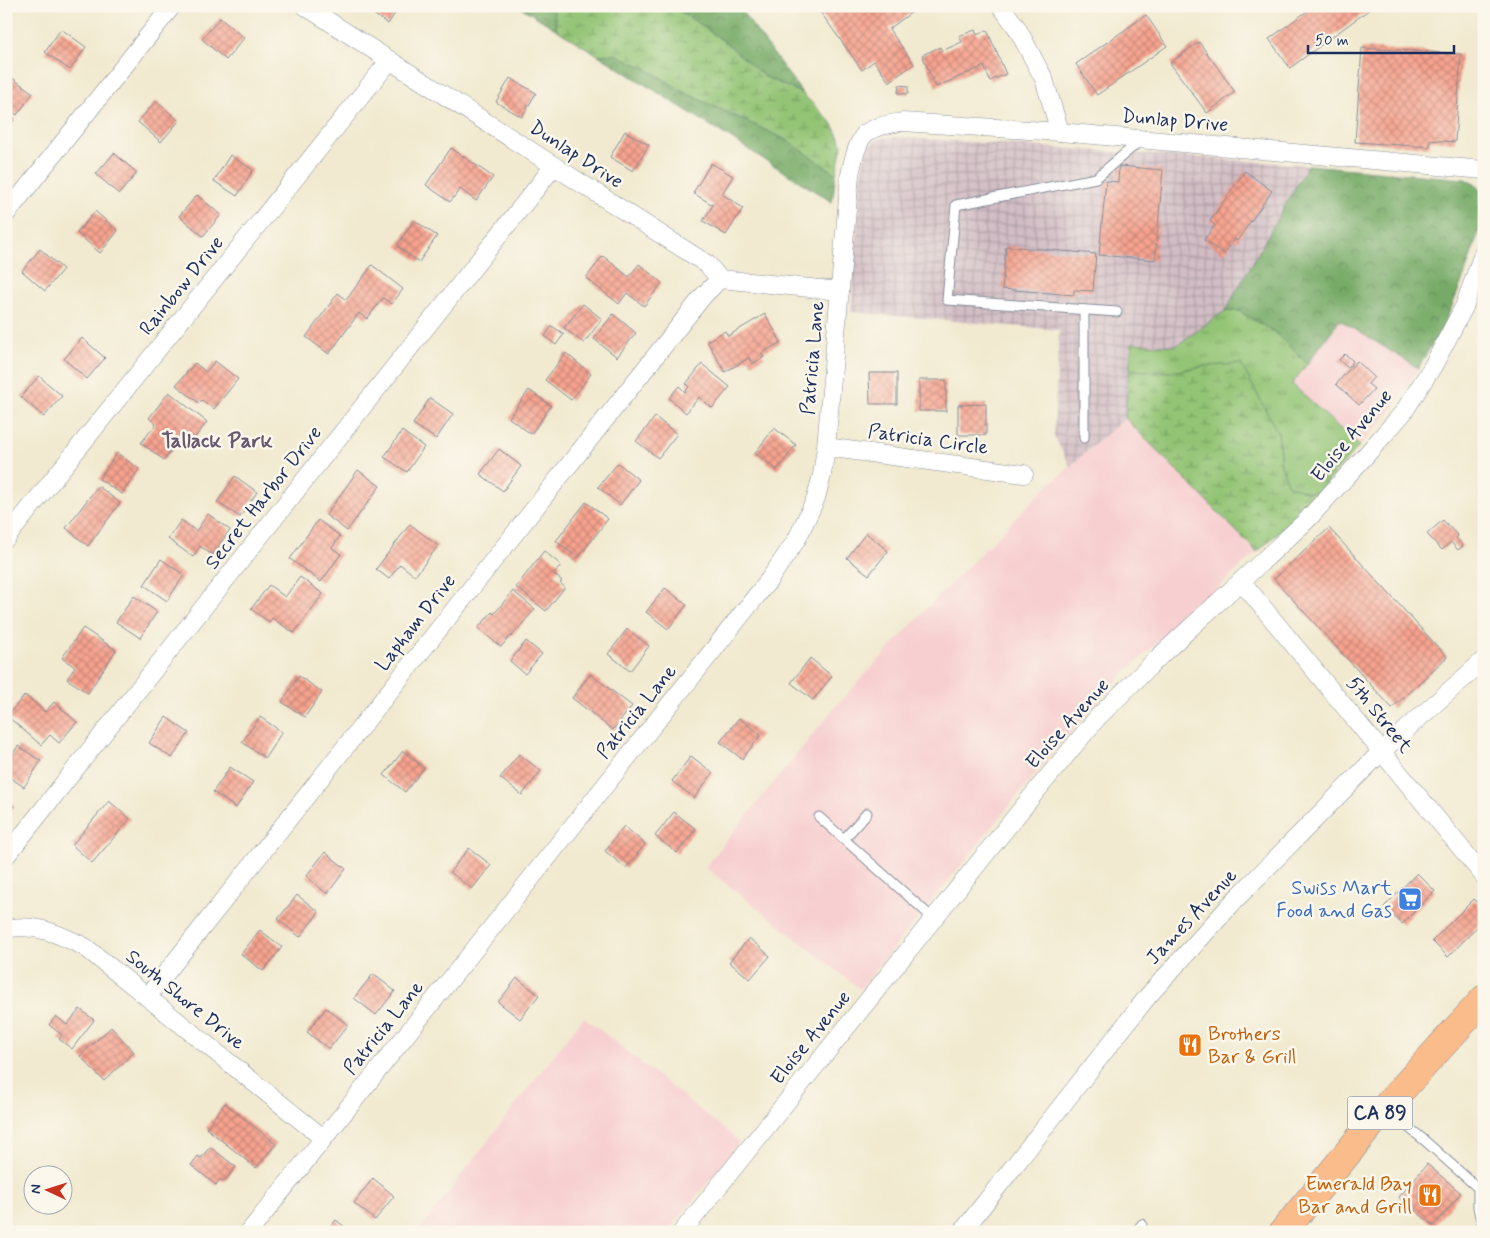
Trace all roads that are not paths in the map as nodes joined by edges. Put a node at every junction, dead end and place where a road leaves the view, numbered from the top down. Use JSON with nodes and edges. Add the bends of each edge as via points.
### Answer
{"nodes":[{"id":1,"x":172,"y":6,"type":"edge"},
{"id":2,"x":305,"y":6,"type":"edge"},
{"id":3,"x":1001,"y":6,"type":"edge"},
{"id":4,"x":390,"y":60,"type":"junction"},
{"id":5,"x":1060,"y":132,"type":"junction"},
{"id":6,"x":864,"y":134,"type":"joint"},
{"id":7,"x":1141,"y":139,"type":"junction"},
{"id":8,"x":554,"y":166,"type":"junction"},
{"id":9,"x":1484,"y":170,"type":"edge"},
{"id":10,"x":6,"y":214,"type":"edge"},
{"id":11,"x":1484,"y":252,"type":"edge"},
{"id":12,"x":720,"y":279,"type":"junction"},
{"id":13,"x":840,"y":291,"type":"junction"},
{"id":14,"x":1084,"y":310,"type":"junction"},
{"id":15,"x":1117,"y":312,"type":"dead end"},
{"id":16,"x":1084,"y":438,"type":"dead end"},
{"id":17,"x":826,"y":447,"type":"junction"},
{"id":18,"x":1024,"y":474,"type":"dead end"},
{"id":19,"x":6,"y":538,"type":"edge"},
{"id":20,"x":1242,"y":581,"type":"junction"},
{"id":21,"x":1484,"y":660,"type":"edge"},
{"id":22,"x":1382,"y":751,"type":"junction"},
{"id":23,"x":867,"y":813,"type":"dead end"},
{"id":24,"x":820,"y":817,"type":"dead end"},
{"id":25,"x":844,"y":839,"type":"junction"},
{"id":26,"x":6,"y":856,"type":"edge"},
{"id":27,"x":1484,"y":876,"type":"edge"},
{"id":28,"x":934,"y":919,"type":"junction"},
{"id":29,"x":6,"y":929,"type":"edge"},
{"id":30,"x":147,"y":997,"type":"junction"},
{"id":31,"x":1484,"y":999,"type":"edge"},
{"id":32,"x":1408,"y":1127,"type":"dead end"},
{"id":33,"x":323,"y":1138,"type":"junction"},
{"id":34,"x":1142,"y":1224,"type":"dead end"},
{"id":35,"x":249,"y":1232,"type":"edge"},
{"id":36,"x":682,"y":1232,"type":"edge"},
{"id":37,"x":962,"y":1232,"type":"edge"},
{"id":38,"x":1136,"y":1232,"type":"edge"},
{"id":39,"x":1283,"y":1232,"type":"edge"},
{"id":40,"x":1484,"y":1232,"type":"edge"}],
"edges":[{"from":1,"to":10,"type":"street"},
{"from":2,"to":4,"type":"street","name":"Dunlap Drive"},
{"from":3,"to":5,"type":"street","via":[[1017,28],[1044,79]]},
{"from":4,"to":8,"type":"street","name":"Dunlap Drive"},
{"from":4,"to":19,"type":"street","name":"Rainbow Drive"},
{"from":5,"to":6,"type":"street","name":"Dunlap Drive","via":[[902,122],[881,126]]},
{"from":5,"to":7,"type":"street","name":"Dunlap Drive"},
{"from":6,"to":13,"type":"street","name":"Patricia Lane","via":[[850,175]]},
{"from":7,"to":9,"type":"street","name":"Dunlap Drive"},
{"from":7,"to":14,"type":"lane","via":[[1096,178],[956,205],[947,300]]},
{"from":8,"to":12,"type":"street","name":"Dunlap Drive","via":[[707,264]]},
{"from":8,"to":26,"type":"street","name":"Secret Harbor Drive"},
{"from":11,"to":20,"type":"street","name":"Eloise Avenue","via":[[1464,307],[1433,366],[1403,413],[1306,521]]},
{"from":12,"to":13,"type":"street"},
{"from":12,"to":30,"type":"street","name":"Lapham Drive","via":[[703,296]]},
{"from":13,"to":17,"type":"street","name":"Patricia Lane"},
{"from":14,"to":15,"type":"lane"},
{"from":14,"to":16,"type":"lane"},
{"from":17,"to":18,"type":"street","name":"Patricia Circle"},
{"from":17,"to":33,"type":"street","name":"Patricia Lane","via":[[816,498],[797,539],[769,580]]},
{"from":20,"to":22,"type":"street","name":"5th Street"},
{"from":20,"to":28,"type":"street","name":"Eloise Avenue","via":[[1098,717]]},
{"from":21,"to":22,"type":"street","name":"James Avenue"},
{"from":22,"to":27,"type":"street","name":"5th Street"},
{"from":22,"to":37,"type":"street","name":"James Avenue","via":[[1236,899],[1148,996]]},
{"from":23,"to":25,"type":"lane"},
{"from":24,"to":25,"type":"lane"},
{"from":25,"to":28,"type":"lane"},
{"from":28,"to":36,"type":"street","name":"Eloise Avenue"},
{"from":29,"to":30,"type":"street","name":"South Shore Drive","via":[[32,928],[58,933],[85,947]]},
{"from":30,"to":33,"type":"street","name":"South Shore Drive"},
{"from":31,"to":39,"type":"main road","number":"CA 89","via":[[1382,1110]]},
{"from":32,"to":40,"type":"lane","via":[[1478,1188],[1478,1207]]},
{"from":33,"to":35,"type":"street","name":"Patricia Lane"},
{"from":34,"to":38,"type":"lane"}]}
